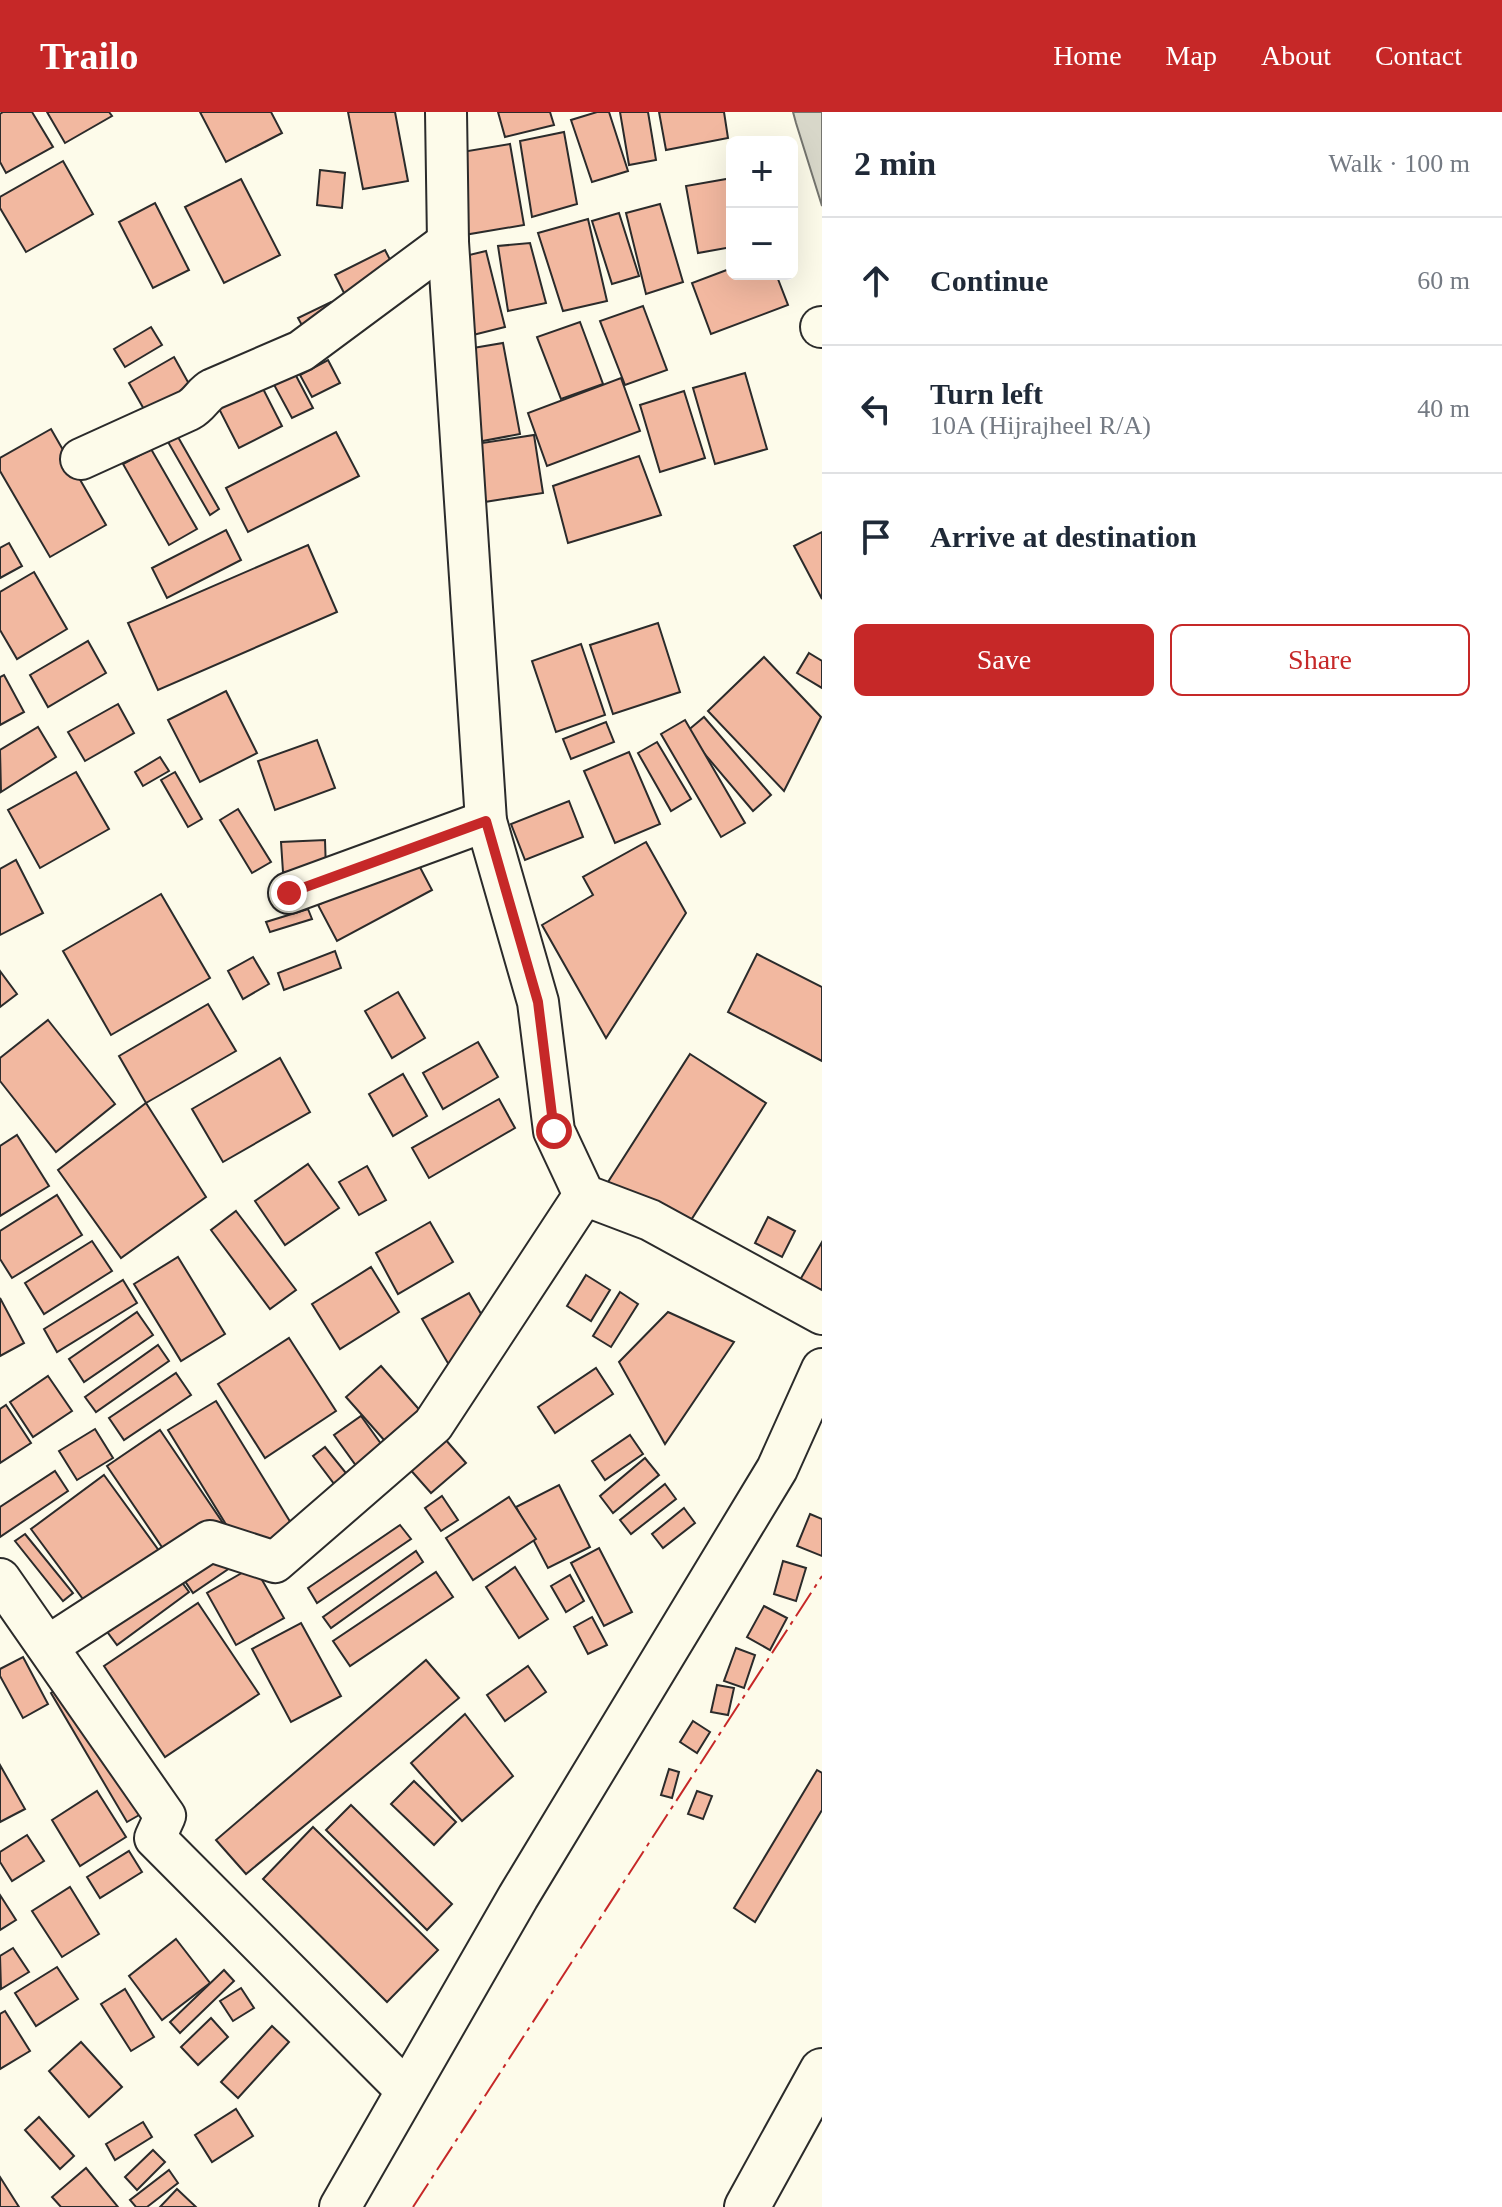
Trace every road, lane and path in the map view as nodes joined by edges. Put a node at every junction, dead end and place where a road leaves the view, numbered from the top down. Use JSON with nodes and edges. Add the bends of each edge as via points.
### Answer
{"nodes":[{"id":1,"x":446,"y":112,"type":"edge"},
{"id":2,"x":448,"y":242,"type":"junction"},
{"id":3,"x":81,"y":459,"type":"dead end"},
{"id":4,"x":486,"y":821,"type":"junction"},
{"id":5,"x":289,"y":893,"type":"dead end"},
{"id":6,"x":584,"y":1195,"type":"junction"},
{"id":7,"x":822,"y":1314,"type":"edge"},
{"id":8,"x":822,"y":1369,"type":"edge"},
{"id":9,"x":0,"y":1579,"type":"edge"},
{"id":10,"x":48,"y":1646,"type":"junction"},
{"id":11,"x":822,"y":2071,"type":"edge"},
{"id":12,"x":406,"y":2090,"type":"junction"},
{"id":13,"x":340,"y":2207,"type":"edge"},
{"id":14,"x":747,"y":2207,"type":"edge"}],
"edges":[{"from":1,"to":2,"type":"street"},
{"from":2,"to":3,"type":"street","via":[[301,351],[213,389],[189,410]]},
{"from":2,"to":4,"type":"street"},
{"from":4,"to":5,"type":"street"},
{"from":4,"to":6,"type":"street","via":[[538,1002],[554,1131]]},
{"from":6,"to":7,"type":"street","via":[[650,1220]]},
{"from":6,"to":10,"type":"street","via":[[433,1425],[275,1562],[210,1541]]},
{"from":8,"to":12,"type":"street","via":[[777,1469]]},
{"from":9,"to":10,"type":"street"},
{"from":10,"to":12,"type":"street","via":[[165,1816],[155,1838]]},
{"from":11,"to":14,"type":"main road"},
{"from":12,"to":13,"type":"street"}]}
